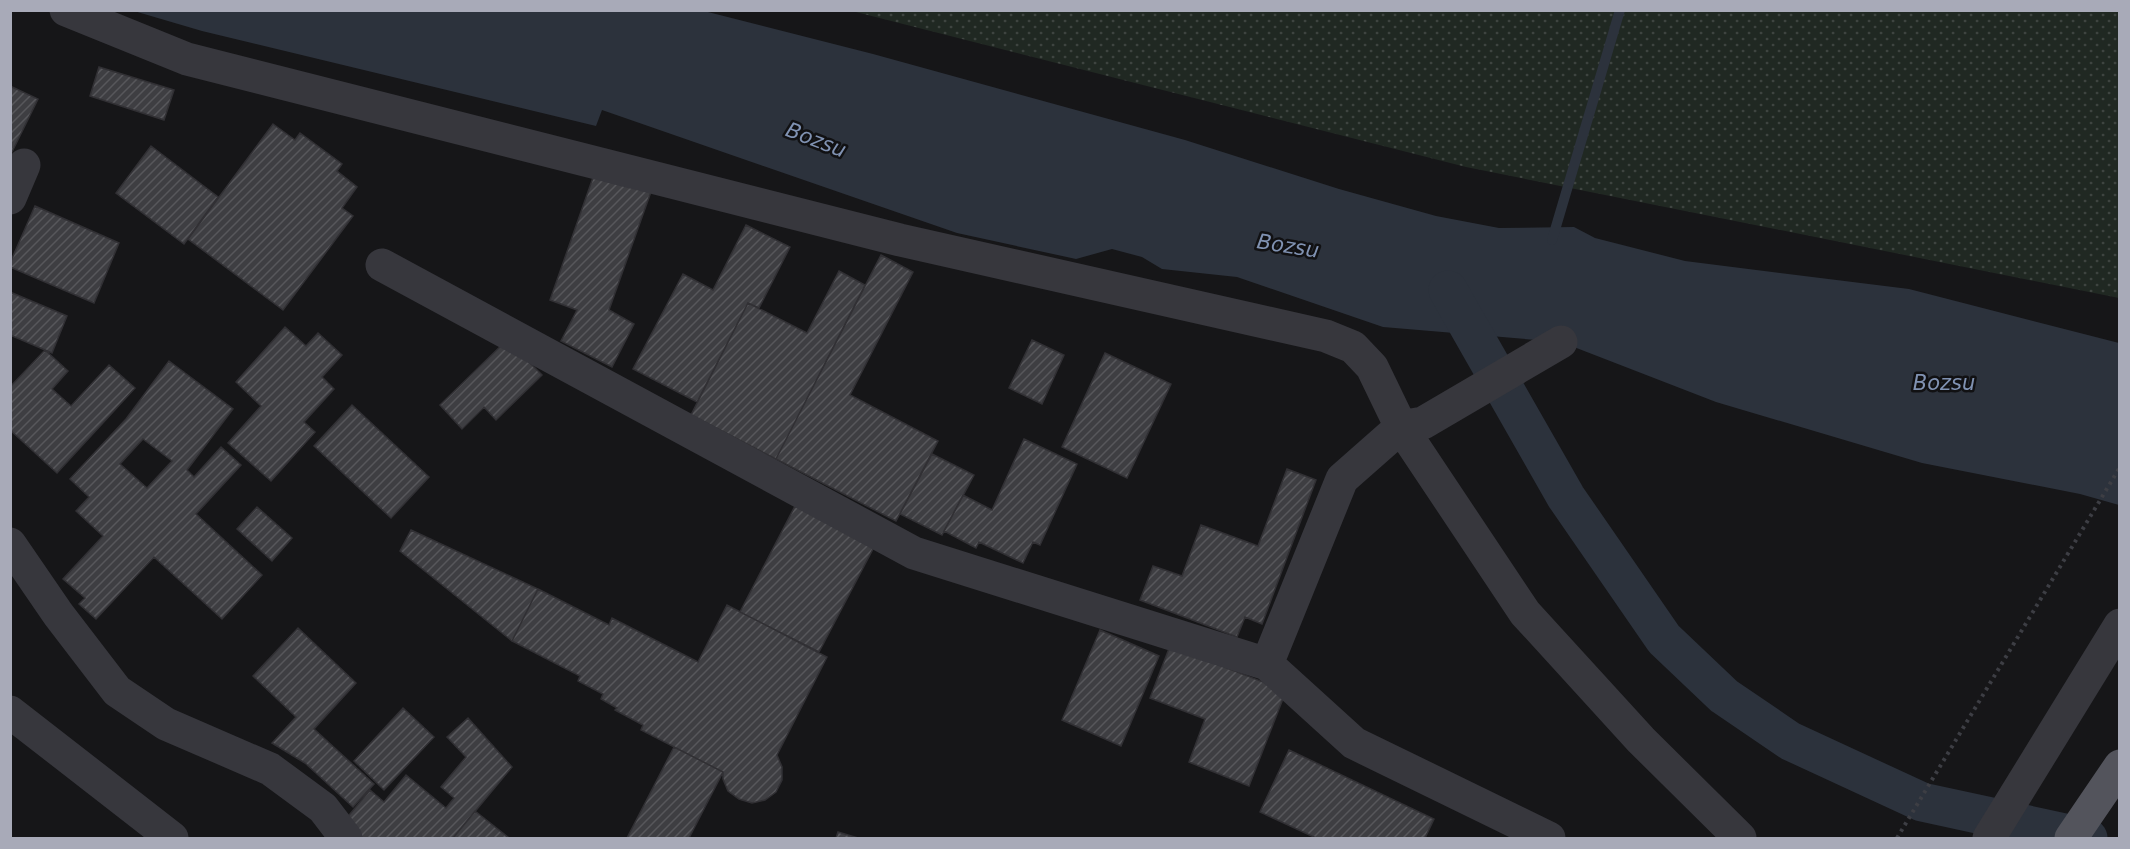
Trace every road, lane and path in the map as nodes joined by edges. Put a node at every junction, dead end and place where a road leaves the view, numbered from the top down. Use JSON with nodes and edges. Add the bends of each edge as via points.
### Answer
{"nodes":[{"id":1,"x":66,"y":10,"type":"edge"},
{"id":2,"x":24,"y":165,"type":"dead end"},
{"id":3,"x":10,"y":198,"type":"edge"},
{"id":4,"x":381,"y":265,"type":"dead end"},
{"id":5,"x":1561,"y":342,"type":"dead end"},
{"id":6,"x":1412,"y":425,"type":"junction"},
{"id":7,"x":2120,"y":467,"type":"edge"},
{"id":8,"x":10,"y":544,"type":"edge"},
{"id":9,"x":2120,"y":625,"type":"edge"},
{"id":10,"x":1267,"y":664,"type":"junction"},
{"id":11,"x":10,"y":712,"type":"edge"},
{"id":12,"x":2120,"y":766,"type":"edge"},
{"id":13,"x":172,"y":838,"type":"edge"},
{"id":14,"x":346,"y":838,"type":"edge"},
{"id":15,"x":1549,"y":838,"type":"edge"},
{"id":16,"x":1740,"y":838,"type":"edge"},
{"id":17,"x":1897,"y":838,"type":"edge"},
{"id":18,"x":1989,"y":838,"type":"edge"},
{"id":19,"x":2071,"y":838,"type":"edge"}],
"edges":[{"from":1,"to":6,"type":"street","via":[[198,62],[900,240],[1326,336],[1353,347],[1372,367]]},
{"from":2,"to":3,"type":"street"},
{"from":4,"to":10,"type":"street","via":[[914,552]]},
{"from":5,"to":6,"type":"street"},
{"from":6,"to":10,"type":"street","via":[[1342,479]]},
{"from":6,"to":16,"type":"street","via":[[1525,613],[1641,740]]},
{"from":7,"to":17,"type":"path"},
{"from":8,"to":14,"type":"street","via":[[117,691],[166,724],[270,769],[323,808]]},
{"from":9,"to":18,"type":"street"},
{"from":10,"to":15,"type":"street","via":[[1353,743]]},
{"from":11,"to":13,"type":"street"},
{"from":12,"to":19,"type":"main road"}]}
